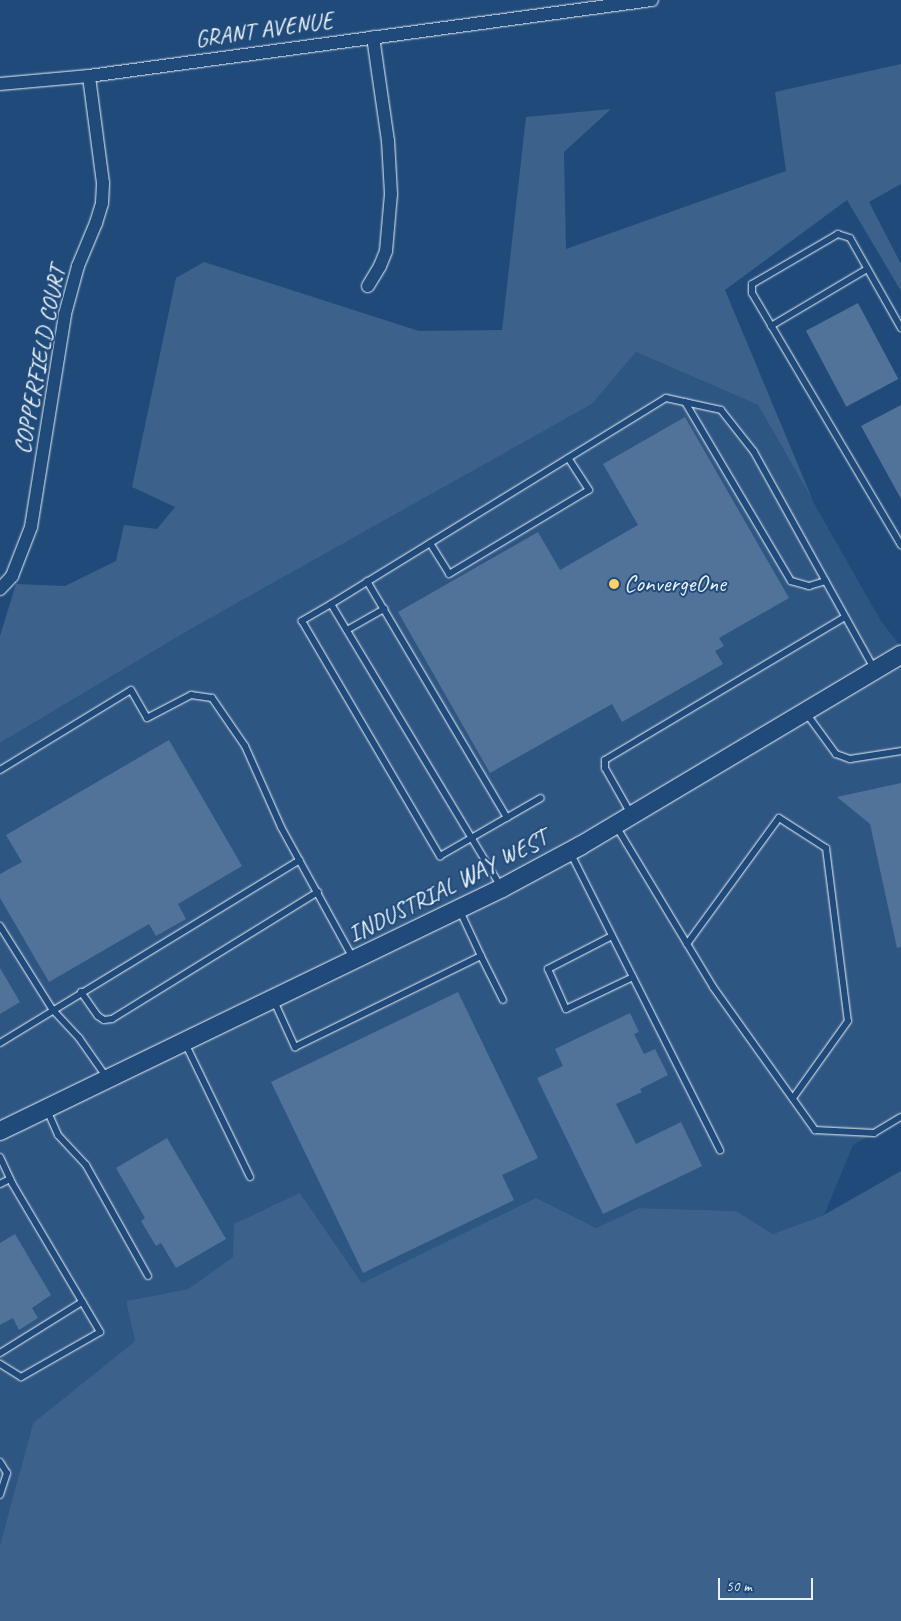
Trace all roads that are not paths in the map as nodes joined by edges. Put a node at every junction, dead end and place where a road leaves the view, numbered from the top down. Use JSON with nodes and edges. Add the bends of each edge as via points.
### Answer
{"nodes":[{"id":1,"x":652,"y":0,"type":"edge"},
{"id":2,"x":373,"y":37,"type":"junction"},
{"id":3,"x":89,"y":76,"type":"junction"},
{"id":4,"x":0,"y":84,"type":"edge"},
{"id":5,"x":867,"y":269,"type":"junction"},
{"id":6,"x":368,"y":286,"type":"dead end"},
{"id":7,"x":771,"y":326,"type":"junction"},
{"id":8,"x":901,"y":328,"type":"edge"},
{"id":9,"x":685,"y":402,"type":"junction"},
{"id":10,"x":568,"y":458,"type":"junction"},
{"id":11,"x":898,"y":535,"type":"edge"},
{"id":12,"x":430,"y":542,"type":"junction"},
{"id":13,"x":901,"y":545,"type":"edge"},
{"id":14,"x":368,"y":581,"type":"junction"},
{"id":15,"x":825,"y":581,"type":"junction"},
{"id":16,"x":0,"y":589,"type":"edge"},
{"id":17,"x":330,"y":604,"type":"junction"},
{"id":18,"x":384,"y":609,"type":"junction"},
{"id":19,"x":845,"y":617,"type":"junction"},
{"id":20,"x":347,"y":630,"type":"junction"},
{"id":21,"x":901,"y":655,"type":"edge"},
{"id":22,"x":875,"y":671,"type":"junction"},
{"id":23,"x":806,"y":712,"type":"junction"},
{"id":24,"x":901,"y":751,"type":"edge"},
{"id":25,"x":0,"y":770,"type":"edge"},
{"id":26,"x":541,"y":798,"type":"dead end"},
{"id":27,"x":631,"y":816,"type":"junction"},
{"id":28,"x":507,"y":818,"type":"junction"},
{"id":29,"x":616,"y":825,"type":"junction"},
{"id":30,"x":472,"y":838,"type":"junction"},
{"id":31,"x":570,"y":851,"type":"junction"},
{"id":32,"x":300,"y":860,"type":"junction"},
{"id":33,"x":502,"y":888,"type":"junction"},
{"id":34,"x":318,"y":892,"type":"junction"},
{"id":35,"x":459,"y":909,"type":"junction"},
{"id":36,"x":0,"y":926,"type":"edge"},
{"id":37,"x":612,"y":936,"type":"junction"},
{"id":38,"x":687,"y":944,"type":"junction"},
{"id":39,"x":481,"y":956,"type":"junction"},
{"id":40,"x":354,"y":961,"type":"junction"},
{"id":41,"x":633,"y":977,"type":"junction"},
{"id":42,"x":82,"y":992,"type":"junction"},
{"id":43,"x":274,"y":1000,"type":"junction"},
{"id":44,"x":503,"y":1000,"type":"dead end"},
{"id":45,"x":52,"y":1009,"type":"junction"},
{"id":46,"x":0,"y":1042,"type":"edge"},
{"id":47,"x":184,"y":1042,"type":"junction"},
{"id":48,"x":108,"y":1079,"type":"junction"},
{"id":49,"x":792,"y":1098,"type":"junction"},
{"id":50,"x":47,"y":1109,"type":"junction"},
{"id":51,"x":901,"y":1117,"type":"edge"},
{"id":52,"x":0,"y":1131,"type":"edge"},
{"id":53,"x":720,"y":1150,"type":"dead end"},
{"id":54,"x":0,"y":1157,"type":"edge"},
{"id":55,"x":250,"y":1177,"type":"dead end"},
{"id":56,"x":10,"y":1179,"type":"junction"},
{"id":57,"x":0,"y":1184,"type":"edge"},
{"id":58,"x":148,"y":1276,"type":"dead end"},
{"id":59,"x":82,"y":1302,"type":"junction"},
{"id":60,"x":0,"y":1353,"type":"edge"},
{"id":61,"x":0,"y":1364,"type":"edge"},
{"id":62,"x":0,"y":1462,"type":"edge"},
{"id":63,"x":0,"y":1495,"type":"edge"}],
"edges":[{"from":1,"to":2,"type":"street","name":"GRANT AVENUE"},
{"from":2,"to":3,"type":"street","name":"GRANT AVENUE"},
{"from":2,"to":6,"type":"street","via":[[388,141],[391,194],[386,251]]},
{"from":3,"to":4,"type":"street","name":"GRANT AVENUE"},
{"from":3,"to":16,"type":"street","name":"COPPERFIELD COURT","via":[[103,183],[102,203],[78,266],[65,314],[31,527],[12,576]]},
{"from":5,"to":7,"type":"lane"},
{"from":5,"to":7,"type":"lane","via":[[850,238],[838,234],[752,284],[752,293]]},
{"from":5,"to":8,"type":"lane"},
{"from":7,"to":11,"type":"lane"},
{"from":9,"to":10,"type":"lane","via":[[666,398]]},
{"from":9,"to":15,"type":"lane","via":[[721,410],[754,452]]},
{"from":9,"to":15,"type":"lane","via":[[791,581],[809,586]]},
{"from":10,"to":12,"type":"lane"},
{"from":10,"to":12,"type":"lane","via":[[589,490],[449,574]]},
{"from":11,"to":13,"type":"lane"},
{"from":12,"to":14,"type":"lane"},
{"from":14,"to":17,"type":"lane"},
{"from":14,"to":18,"type":"lane"},
{"from":15,"to":19,"type":"lane"},
{"from":17,"to":20,"type":"lane"},
{"from":17,"to":30,"type":"lane","via":[[302,621],[440,856]]},
{"from":18,"to":20,"type":"lane"},
{"from":18,"to":28,"type":"lane"},
{"from":19,"to":22,"type":"lane"},
{"from":19,"to":27,"type":"lane","via":[[606,760],[606,768]]},
{"from":20,"to":30,"type":"lane"},
{"from":21,"to":22,"type":"street","name":"INDUSTRIAL WAY WEST"},
{"from":22,"to":23,"type":"street","name":"INDUSTRIAL WAY WEST"},
{"from":23,"to":24,"type":"lane","via":[[836,754],[850,759]]},
{"from":23,"to":27,"type":"street","name":"INDUSTRIAL WAY WEST"},
{"from":25,"to":32,"type":"lane","via":[[131,690],[147,718],[191,695],[212,698],[245,746],[281,827]]},
{"from":26,"to":28,"type":"lane"},
{"from":27,"to":29,"type":"street","name":"INDUSTRIAL WAY WEST"},
{"from":28,"to":30,"type":"lane"},
{"from":29,"to":31,"type":"street","name":"INDUSTRIAL WAY WEST"},
{"from":29,"to":38,"type":"lane"},
{"from":30,"to":33,"type":"lane"},
{"from":31,"to":33,"type":"street","name":"INDUSTRIAL WAY WEST"},
{"from":31,"to":37,"type":"lane"},
{"from":32,"to":34,"type":"lane"},
{"from":32,"to":42,"type":"lane"},
{"from":33,"to":35,"type":"street","name":"INDUSTRIAL WAY WEST"},
{"from":34,"to":40,"type":"lane"},
{"from":34,"to":42,"type":"lane","via":[[112,1019],[104,1020],[98,1016]]},
{"from":35,"to":39,"type":"lane"},
{"from":35,"to":40,"type":"street","name":"INDUSTRIAL WAY WEST"},
{"from":36,"to":45,"type":"lane"},
{"from":37,"to":41,"type":"lane"},
{"from":37,"to":41,"type":"lane","via":[[548,969],[566,1009]]},
{"from":38,"to":49,"type":"lane","via":[[713,987]]},
{"from":38,"to":49,"type":"lane","via":[[779,818],[826,848],[848,1021]]},
{"from":39,"to":43,"type":"lane","via":[[294,1047]]},
{"from":39,"to":44,"type":"lane"},
{"from":40,"to":43,"type":"street","name":"INDUSTRIAL WAY WEST"},
{"from":41,"to":53,"type":"lane"},
{"from":42,"to":45,"type":"lane"},
{"from":43,"to":47,"type":"street","name":"INDUSTRIAL WAY WEST"},
{"from":45,"to":46,"type":"lane"},
{"from":45,"to":48,"type":"lane","via":[[79,1038]]},
{"from":47,"to":48,"type":"street","name":"INDUSTRIAL WAY WEST"},
{"from":47,"to":55,"type":"lane"},
{"from":48,"to":50,"type":"street","name":"INDUSTRIAL WAY WEST"},
{"from":49,"to":51,"type":"lane","via":[[815,1130],[874,1133]]},
{"from":50,"to":52,"type":"street","name":"INDUSTRIAL WAY WEST"},
{"from":50,"to":58,"type":"lane","via":[[58,1135],[86,1165]]},
{"from":54,"to":56,"type":"lane"},
{"from":56,"to":57,"type":"lane"},
{"from":56,"to":59,"type":"lane"},
{"from":59,"to":60,"type":"lane"},
{"from":59,"to":61,"type":"lane","via":[[100,1332],[22,1377]]},
{"from":62,"to":63,"type":"lane","via":[[7,1472]]}]}
